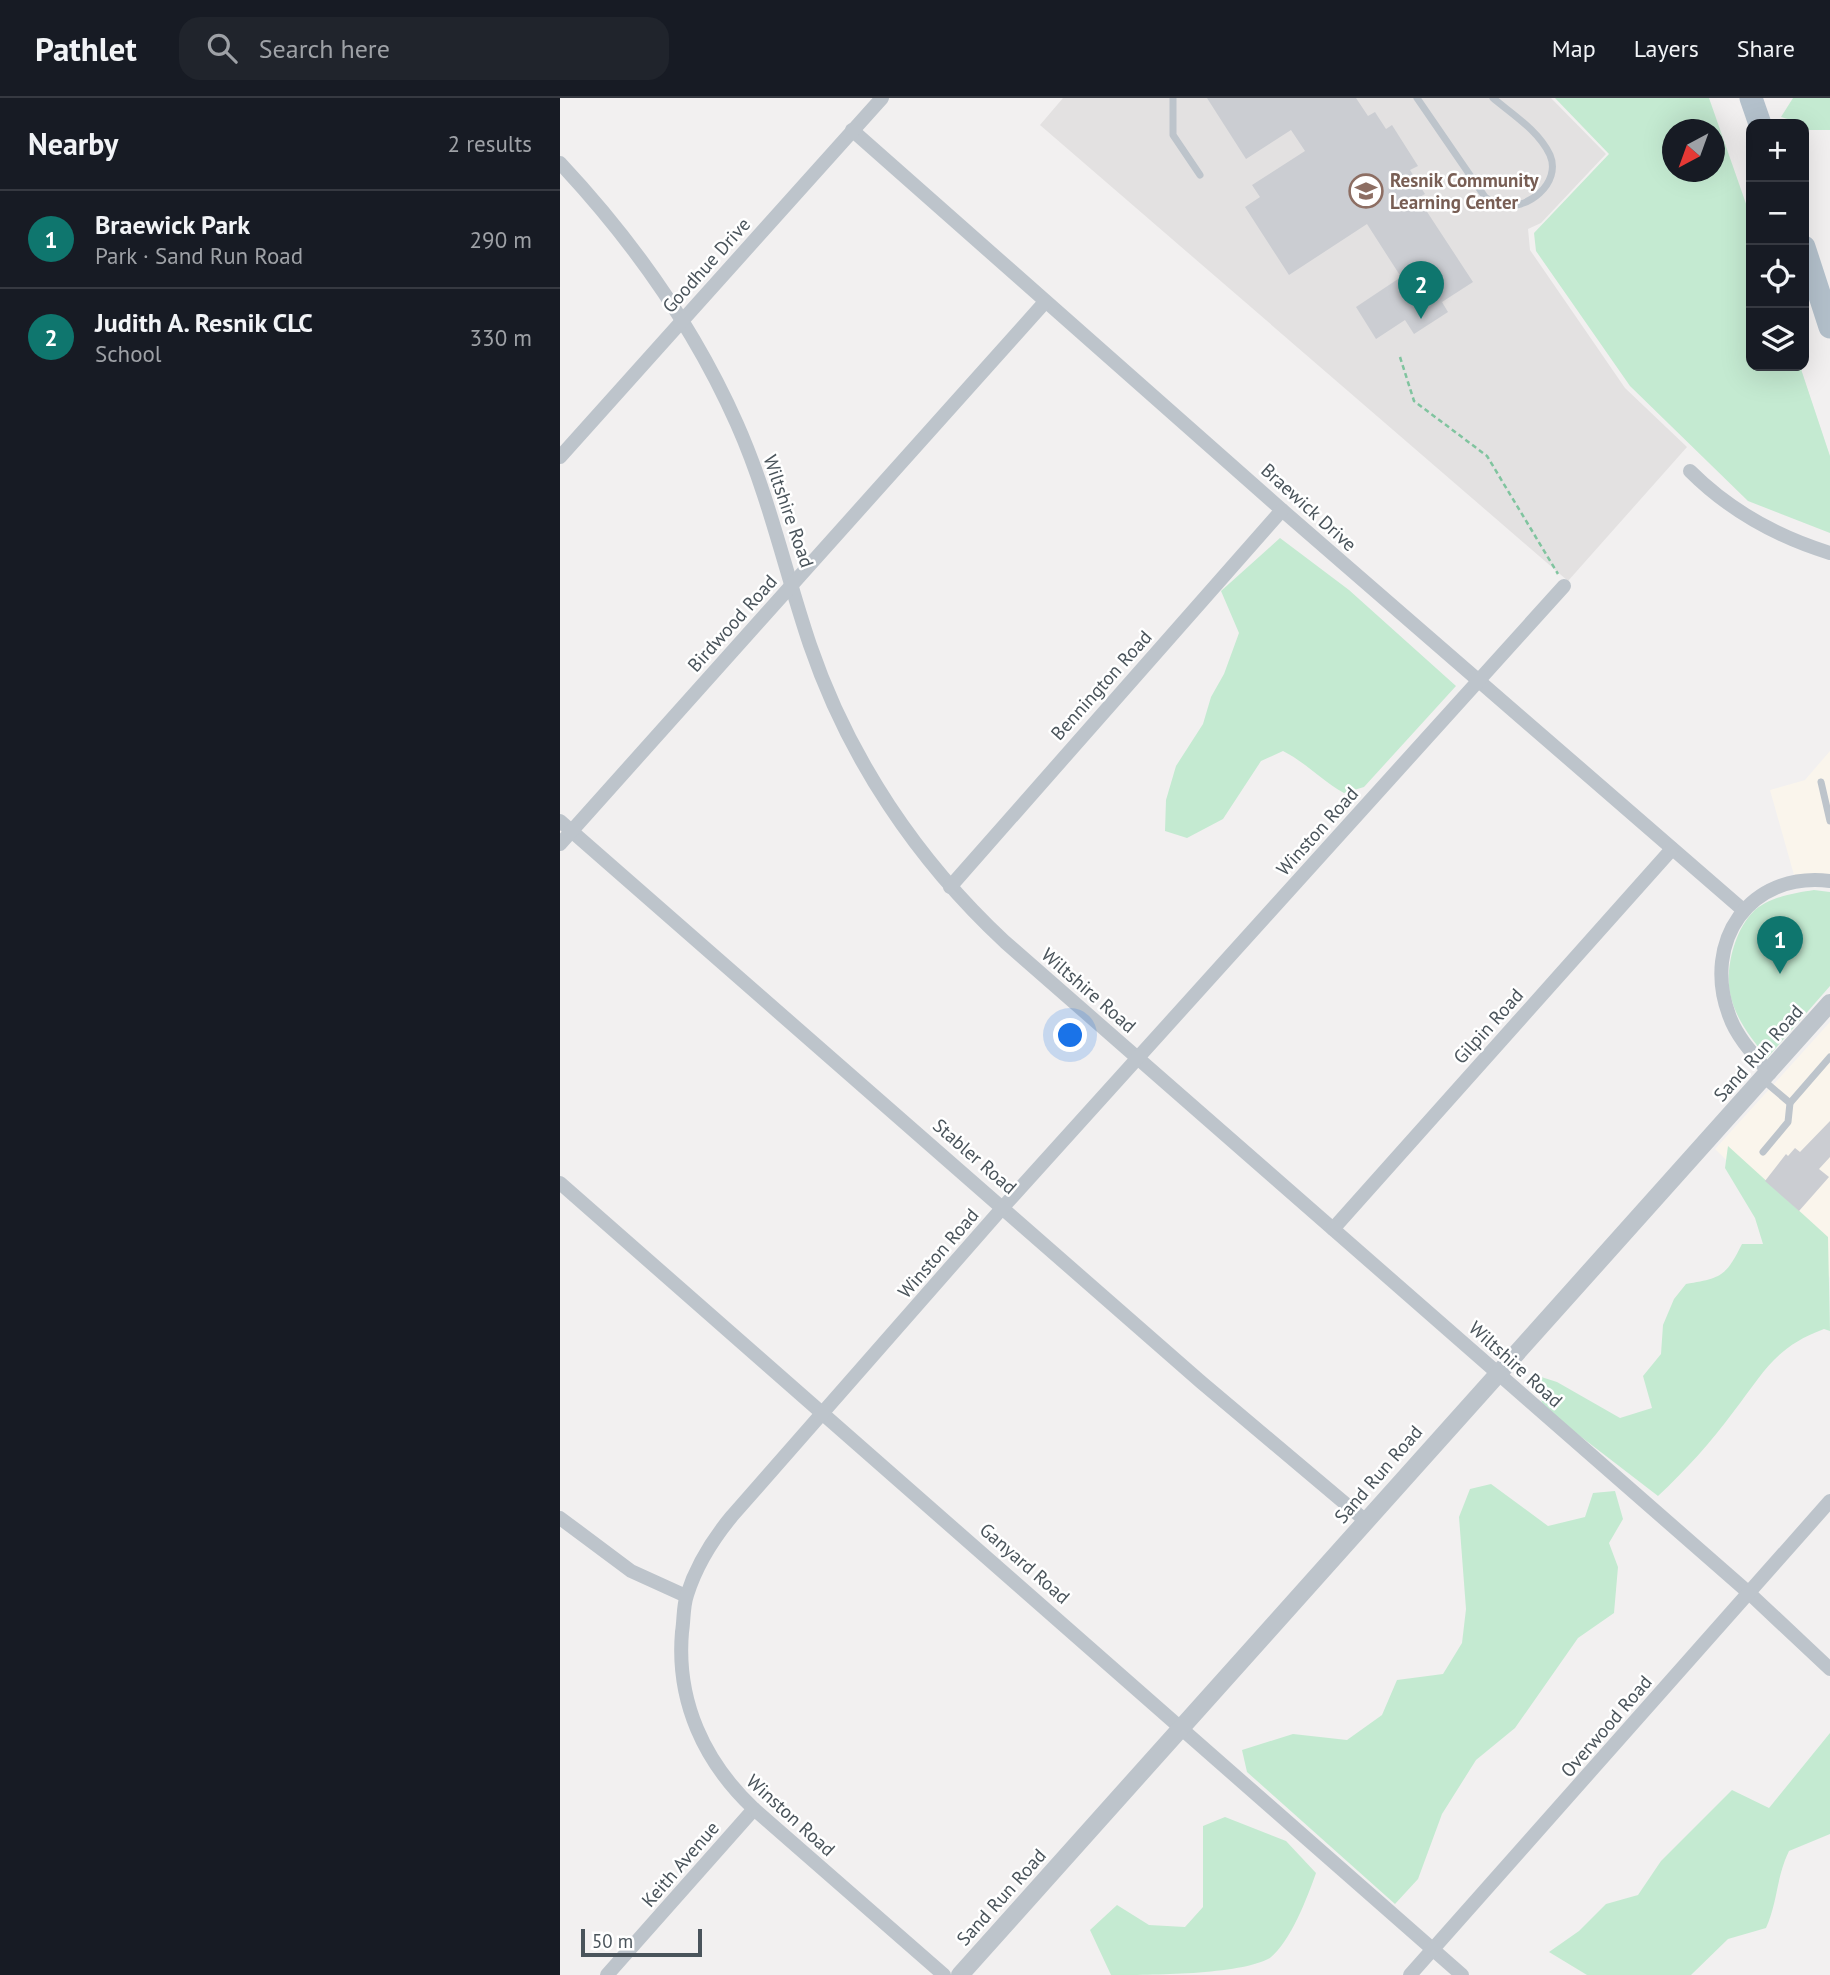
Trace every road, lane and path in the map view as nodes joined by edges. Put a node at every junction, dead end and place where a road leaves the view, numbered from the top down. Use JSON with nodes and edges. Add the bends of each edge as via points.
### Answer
{"nodes":[{"id":1,"x":881,"y":98,"type":"edge"},
{"id":2,"x":1173,"y":98,"type":"edge"},
{"id":3,"x":1417,"y":98,"type":"edge"},
{"id":4,"x":1493,"y":98,"type":"edge"},
{"id":5,"x":1751,"y":98,"type":"edge"},
{"id":6,"x":1758,"y":119,"type":"edge"},
{"id":7,"x":852,"y":130,"type":"junction"},
{"id":8,"x":560,"y":163,"type":"edge"},
{"id":9,"x":1200,"y":175,"type":"dead end"},
{"id":10,"x":1809,"y":262,"type":"edge"},
{"id":11,"x":1045,"y":302,"type":"junction"},
{"id":12,"x":682,"y":321,"type":"junction"},
{"id":13,"x":1830,"y":327,"type":"edge"},
{"id":14,"x":1400,"y":357,"type":"dead end"},
{"id":15,"x":560,"y":457,"type":"edge"},
{"id":16,"x":1690,"y":471,"type":"dead end"},
{"id":17,"x":1282,"y":510,"type":"junction"},
{"id":18,"x":1830,"y":553,"type":"edge"},
{"id":19,"x":794,"y":584,"type":"junction"},
{"id":20,"x":1564,"y":586,"type":"joint"},
{"id":21,"x":1479,"y":679,"type":"junction"},
{"id":22,"x":1821,"y":782,"type":"dead end"},
{"id":23,"x":560,"y":821,"type":"edge"},
{"id":24,"x":1830,"y":821,"type":"edge"},
{"id":25,"x":572,"y":831,"type":"junction"},
{"id":26,"x":560,"y":844,"type":"edge"},
{"id":27,"x":1672,"y":849,"type":"junction"},
{"id":28,"x":1830,"y":881,"type":"edge"},
{"id":29,"x":950,"y":887,"type":"junction"},
{"id":30,"x":1742,"y":909,"type":"junction"},
{"id":31,"x":1830,"y":1003,"type":"edge"},
{"id":32,"x":1830,"y":1057,"type":"edge"},
{"id":33,"x":1139,"y":1059,"type":"junction"},
{"id":34,"x":1766,"y":1077,"type":"junction"},
{"id":35,"x":1790,"y":1103,"type":"junction"},
{"id":36,"x":1763,"y":1152,"type":"dead end"},
{"id":37,"x":560,"y":1183,"type":"edge"},
{"id":38,"x":1004,"y":1206,"type":"junction"},
{"id":39,"x":1333,"y":1229,"type":"junction"},
{"id":40,"x":1496,"y":1374,"type":"junction"},
{"id":41,"x":822,"y":1413,"type":"junction"},
{"id":42,"x":1830,"y":1501,"type":"edge"},
{"id":43,"x":560,"y":1518,"type":"edge"},
{"id":44,"x":1366,"y":1521,"type":"junction"},
{"id":45,"x":1749,"y":1593,"type":"junction"},
{"id":46,"x":686,"y":1596,"type":"junction"},
{"id":47,"x":1830,"y":1669,"type":"edge"},
{"id":48,"x":1181,"y":1726,"type":"junction"},
{"id":49,"x":754,"y":1810,"type":"junction"},
{"id":50,"x":1432,"y":1949,"type":"junction"},
{"id":51,"x":607,"y":1975,"type":"edge"},
{"id":52,"x":944,"y":1975,"type":"edge"},
{"id":53,"x":960,"y":1975,"type":"edge"},
{"id":54,"x":1410,"y":1975,"type":"edge"},
{"id":55,"x":1462,"y":1975,"type":"edge"}],
"edges":[{"from":1,"to":7,"type":"street","name":"Goodhue Drive"},
{"from":2,"to":9,"type":"lane","via":[[1173,135]]},
{"from":3,"to":4,"type":"lane","via":[[1485,197],[1500,205],[1530,201],[1553,174],[1551,158],[1543,142]]},
{"from":5,"to":6,"type":"main road"},
{"from":7,"to":11,"type":"street","name":"Braewick Drive"},
{"from":7,"to":12,"type":"street","name":"Goodhue Drive"},
{"from":8,"to":12,"type":"street","name":"Wiltshire Road","via":[[649,269]]},
{"from":10,"to":13,"type":"main road"},
{"from":11,"to":17,"type":"street","name":"Braewick Drive"},
{"from":11,"to":19,"type":"street","name":"Birdwood Road"},
{"from":12,"to":15,"type":"street","name":"Goodhue Drive"},
{"from":12,"to":19,"type":"street","name":"Wiltshire Road","via":[[737,423]]},
{"from":14,"to":20,"type":"path","via":[[1413,401],[1488,456]]},
{"from":16,"to":18,"type":"street","via":[[1750,518]]},
{"from":17,"to":21,"type":"street","name":"Braewick Drive"},
{"from":17,"to":29,"type":"street","name":"Bennington Road"},
{"from":19,"to":25,"type":"street","name":"Birdwood Road"},
{"from":19,"to":29,"type":"street","name":"Wiltshire Road","via":[[810,643],[841,721],[866,769]]},
{"from":20,"to":21,"type":"street","name":"Winston Road"},
{"from":21,"to":27,"type":"street","name":"Braewick Drive"},
{"from":21,"to":33,"type":"street","name":"Winston Road"},
{"from":22,"to":24,"type":"lane"},
{"from":23,"to":25,"type":"street","name":"Stabler Road"},
{"from":25,"to":26,"type":"street","name":"Birdwood Road"},
{"from":25,"to":38,"type":"street","name":"Stabler Road"},
{"from":27,"to":30,"type":"street","name":"Braewick Drive"},
{"from":27,"to":39,"type":"street","name":"Gilpin Road"},
{"from":28,"to":30,"type":"street","via":[[1780,886]]},
{"from":29,"to":33,"type":"street","name":"Wiltshire Road","via":[[1005,942]]},
{"from":30,"to":34,"type":"street","via":[[1727,938],[1721,986],[1734,1028]]},
{"from":31,"to":34,"type":"street","name":"Sand Run Road"},
{"from":32,"to":35,"type":"lane"},
{"from":33,"to":38,"type":"street","name":"Winston Road"},
{"from":33,"to":39,"type":"street","name":"Wiltshire Road"},
{"from":34,"to":35,"type":"lane"},
{"from":34,"to":40,"type":"street","name":"Sand Run Road"},
{"from":35,"to":36,"type":"lane","via":[[1788,1122]]},
{"from":37,"to":41,"type":"street","name":"Ganyard Road"},
{"from":38,"to":41,"type":"street","name":"Winston Road"},
{"from":38,"to":44,"type":"street","name":"Stabler Road"},
{"from":39,"to":40,"type":"street","name":"Wiltshire Road"},
{"from":40,"to":44,"type":"street","name":"Sand Run Road"},
{"from":40,"to":45,"type":"street","name":"Wiltshire Road"},
{"from":41,"to":46,"type":"street","name":"Winston Road","via":[[716,1535]]},
{"from":41,"to":48,"type":"street","name":"Ganyard Road"},
{"from":42,"to":45,"type":"street","name":"Overwood Road"},
{"from":43,"to":46,"type":"street","via":[[620,1564]]},
{"from":44,"to":48,"type":"street","name":"Sand Run Road"},
{"from":45,"to":47,"type":"street","name":"Wiltshire Road"},
{"from":45,"to":50,"type":"street","name":"Overwood Road"},
{"from":46,"to":49,"type":"street","name":"Winston Road","via":[[680,1654],[685,1698],[714,1762]]},
{"from":48,"to":50,"type":"street","name":"Ganyard Road"},
{"from":48,"to":53,"type":"street","name":"Sand Run Road"},
{"from":49,"to":51,"type":"street","name":"Keith Avenue"},
{"from":49,"to":52,"type":"street","name":"Winston Road"},
{"from":50,"to":54,"type":"street","name":"Overwood Road"},
{"from":50,"to":55,"type":"street","name":"Ganyard Road"}]}
